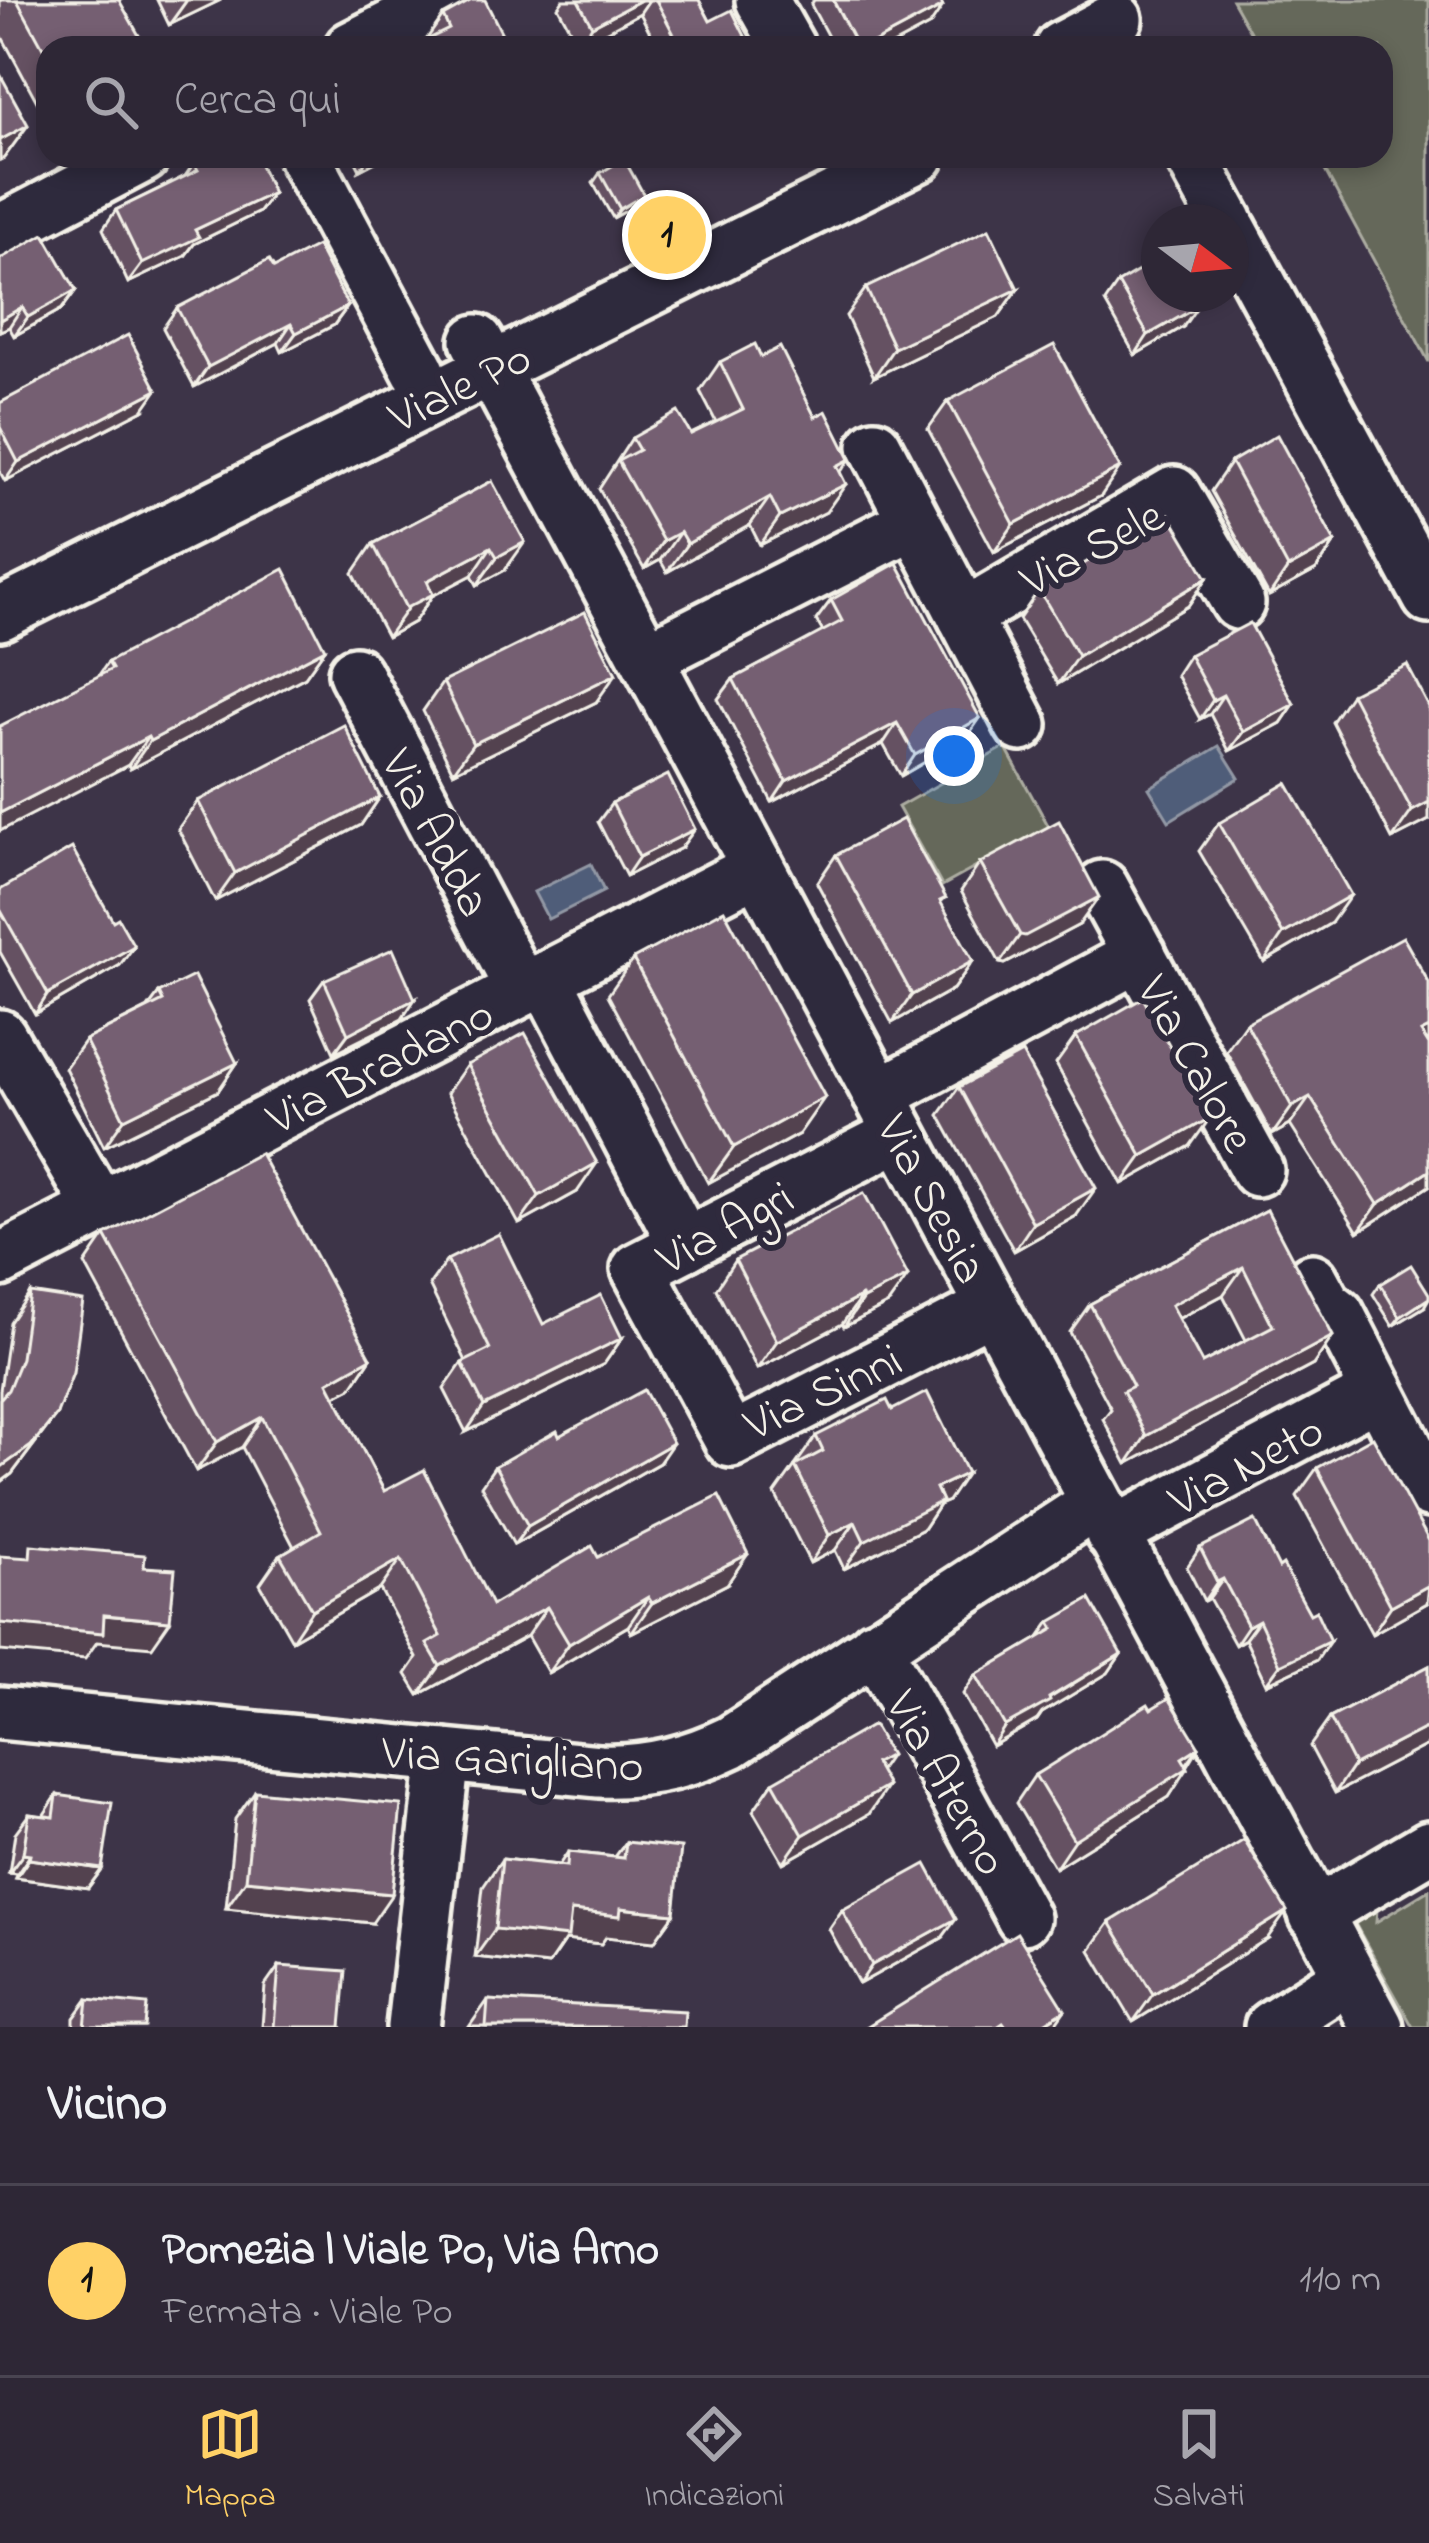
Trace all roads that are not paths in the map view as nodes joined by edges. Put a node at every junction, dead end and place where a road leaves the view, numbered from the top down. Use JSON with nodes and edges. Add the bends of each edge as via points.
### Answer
{"nodes":[{"id":1,"x":444,"y":0,"type":"edge"},
{"id":2,"x":762,"y":0,"type":"edge"},
{"id":3,"x":1118,"y":22,"type":"edge"},
{"id":4,"x":374,"y":36,"type":"edge"},
{"id":5,"x":782,"y":36,"type":"edge"},
{"id":6,"x":1087,"y":36,"type":"edge"},
{"id":7,"x":120,"y":168,"type":"edge"},
{"id":8,"x":310,"y":168,"type":"edge"},
{"id":9,"x":848,"y":168,"type":"edge"},
{"id":10,"x":1198,"y":168,"type":"edge"},
{"id":11,"x":1217,"y":204,"type":"edge"},
{"id":12,"x":0,"y":231,"type":"edge"},
{"id":13,"x":1249,"y":263,"type":"edge"},
{"id":14,"x":484,"y":355,"type":"junction"},
{"id":15,"x":419,"y":370,"type":"junction"},
{"id":16,"x":875,"y":446,"type":"dead end"},
{"id":17,"x":914,"y":522,"type":"junction"},
{"id":18,"x":6,"y":589,"type":"edge"},
{"id":19,"x":1429,"y":598,"type":"edge"},
{"id":20,"x":1238,"y":603,"type":"dead end"},
{"id":21,"x":964,"y":616,"type":"junction"},
{"id":22,"x":647,"y":658,"type":"junction"},
{"id":23,"x":355,"y":673,"type":"dead end"},
{"id":24,"x":1022,"y":725,"type":"dead end"},
{"id":25,"x":758,"y":868,"type":"junction"},
{"id":26,"x":1102,"y":887,"type":"dead end"},
{"id":27,"x":1140,"y":956,"type":"junction"},
{"id":28,"x":533,"y":984,"type":"junction"},
{"id":29,"x":0,"y":1036,"type":"edge"},
{"id":30,"x":890,"y":1115,"type":"junction"},
{"id":31,"x":1257,"y":1170,"type":"dead end"},
{"id":32,"x":100,"y":1208,"type":"junction"},
{"id":33,"x":685,"y":1245,"type":"junction"},
{"id":34,"x":0,"y":1260,"type":"edge"},
{"id":35,"x":1312,"y":1280,"type":"dead end"},
{"id":36,"x":992,"y":1307,"type":"junction"},
{"id":37,"x":686,"y":1362,"type":"joint"},
{"id":38,"x":1378,"y":1392,"type":"junction"},
{"id":39,"x":1429,"y":1492,"type":"edge"},
{"id":40,"x":1104,"y":1518,"type":"junction"},
{"id":41,"x":875,"y":1646,"type":"junction"},
{"id":42,"x":0,"y":1713,"type":"edge"},
{"id":43,"x":444,"y":1756,"type":"junction"},
{"id":44,"x":1429,"y":1846,"type":"edge"},
{"id":45,"x":1315,"y":1914,"type":"junction"},
{"id":46,"x":1023,"y":1918,"type":"dead end"},
{"id":47,"x":1349,"y":1977,"type":"junction"},
{"id":48,"x":412,"y":2027,"type":"edge"},
{"id":49,"x":1270,"y":2027,"type":"edge"},
{"id":50,"x":1377,"y":2027,"type":"edge"}],
"edges":[{"from":1,"to":4,"type":"street"},
{"from":2,"to":5,"type":"street"},
{"from":3,"to":6,"type":"street"},
{"from":7,"to":12,"type":"street"},
{"from":8,"to":15,"type":"street"},
{"from":9,"to":14,"type":"street","name":"Viale Po"},
{"from":10,"to":11,"type":"street"},
{"from":13,"to":19,"type":"street"},
{"from":14,"to":15,"type":"street","name":"Viale Po"},
{"from":14,"to":18,"type":"street","name":"Viale Po"},
{"from":14,"to":22,"type":"street","name":"Via Sesia"},
{"from":15,"to":18,"type":"street","name":"Viale Po"},
{"from":16,"to":17,"type":"street","name":"Via Sele"},
{"from":17,"to":21,"type":"street","name":"Via Sele"},
{"from":17,"to":22,"type":"street"},
{"from":20,"to":21,"type":"street","name":"Via Sele","via":[[1174,494]]},
{"from":21,"to":24,"type":"street","name":"Via Sele"},
{"from":22,"to":25,"type":"street","name":"Via Sesia"},
{"from":23,"to":28,"type":"street","name":"Via Adda"},
{"from":25,"to":28,"type":"street","name":"Via Bradano"},
{"from":25,"to":30,"type":"street","name":"Via Sesia"},
{"from":26,"to":27,"type":"street","name":"Via Calore"},
{"from":27,"to":30,"type":"street","name":"Via Calore"},
{"from":27,"to":31,"type":"street","name":"Via Calore"},
{"from":28,"to":32,"type":"street","name":"Via Bradano"},
{"from":28,"to":33,"type":"street","name":"Via Adda"},
{"from":29,"to":32,"type":"street"},
{"from":30,"to":33,"type":"street","name":"Via Agri"},
{"from":30,"to":36,"type":"street","name":"Via Sesia"},
{"from":32,"to":34,"type":"street","name":"Via Bradano"},
{"from":33,"to":37,"type":"street","name":"Via Agri","via":[[638,1270]]},
{"from":35,"to":38,"type":"street","name":"Via Neto"},
{"from":36,"to":37,"type":"street","name":"Via Sinni","via":[[731,1441]]},
{"from":36,"to":40,"type":"street","name":"Via Sesia"},
{"from":38,"to":39,"type":"street","name":"Via Neto"},
{"from":38,"to":40,"type":"street","name":"Via Neto"},
{"from":40,"to":41,"type":"street","name":"Via Garigliano"},
{"from":40,"to":45,"type":"street","name":"Via Sesia"},
{"from":41,"to":43,"type":"street","name":"Via Garigliano","via":[[731,1742],[674,1765],[614,1772]]},
{"from":41,"to":46,"type":"street","name":"Via Aterno"},
{"from":42,"to":43,"type":"street","name":"Via Garigliano"},
{"from":43,"to":48,"type":"street"},
{"from":44,"to":45,"type":"street"},
{"from":45,"to":47,"type":"street","name":"Via Sesia"},
{"from":47,"to":49,"type":"street"},
{"from":47,"to":50,"type":"street","name":"Via Sesia"}]}
